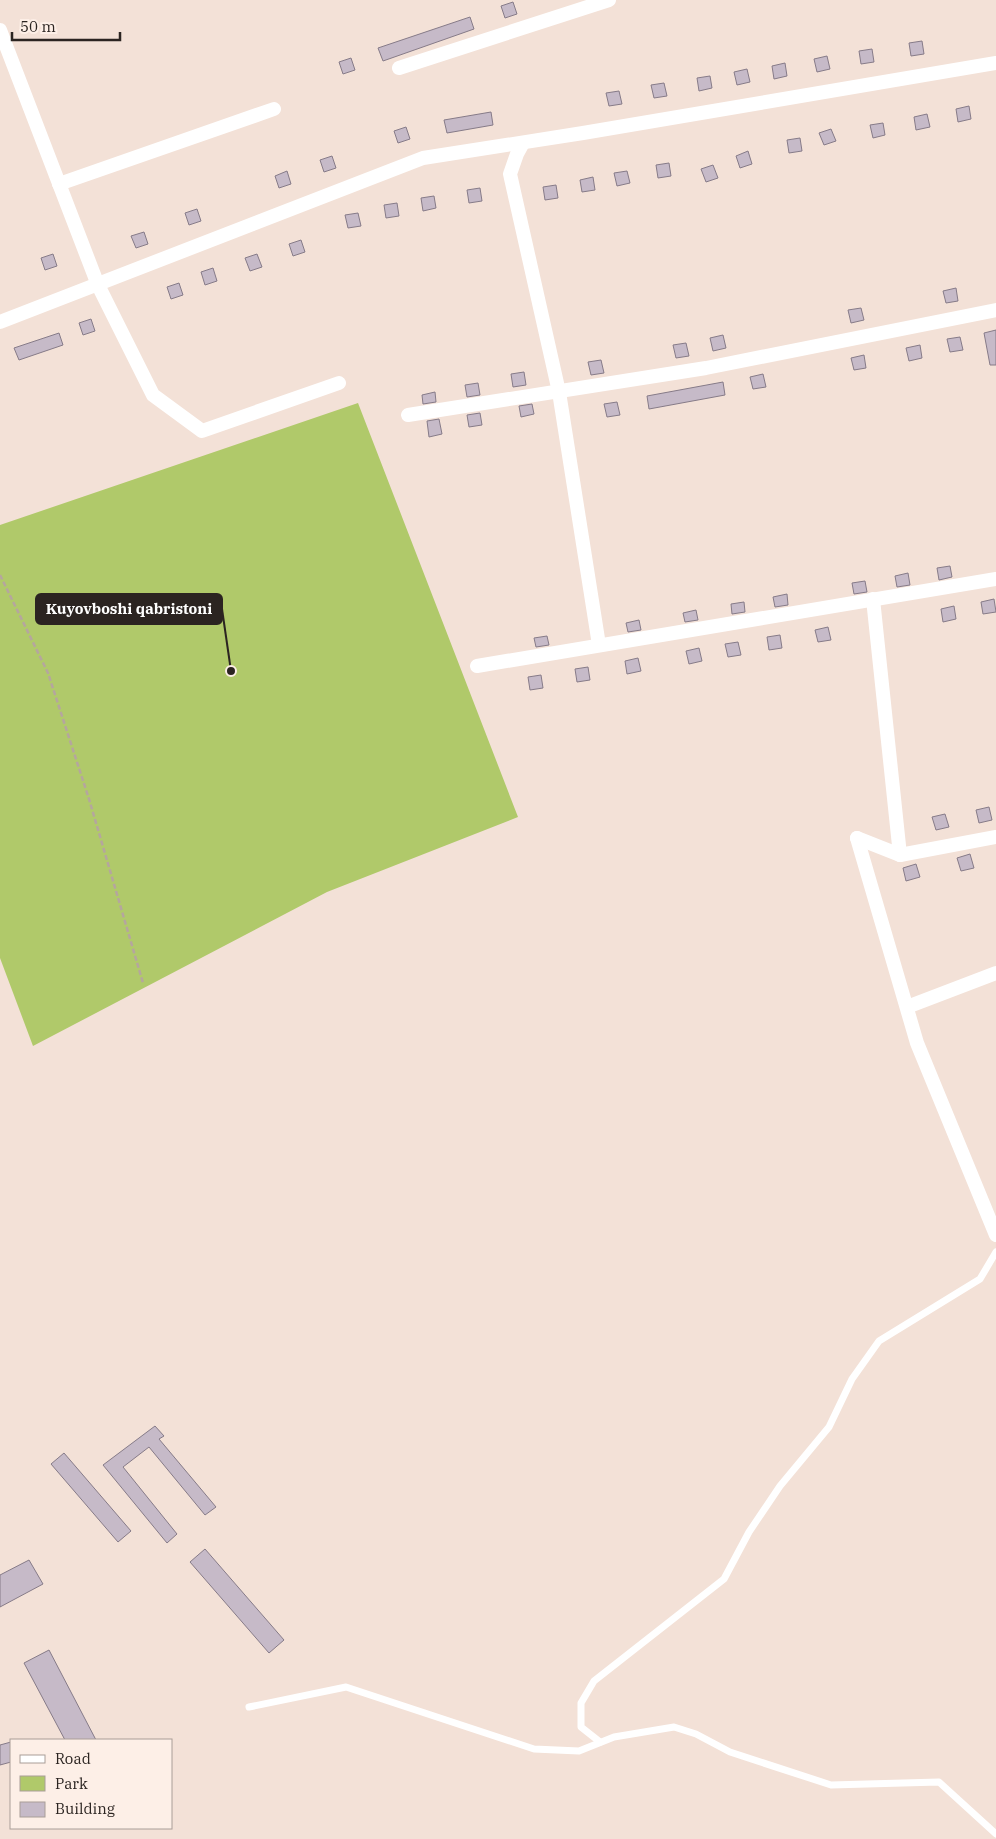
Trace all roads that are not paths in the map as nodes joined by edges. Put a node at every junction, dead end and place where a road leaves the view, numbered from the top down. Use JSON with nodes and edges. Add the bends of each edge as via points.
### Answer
{"nodes":[{"id":1,"x":609,"y":0,"type":"edge"},
{"id":2,"x":0,"y":30,"type":"edge"},
{"id":3,"x":996,"y":63,"type":"edge"},
{"id":4,"x":399,"y":68,"type":"dead end"},
{"id":5,"x":274,"y":110,"type":"dead end"},
{"id":6,"x":523,"y":143,"type":"junction"},
{"id":7,"x":59,"y":184,"type":"junction"},
{"id":8,"x":98,"y":285,"type":"junction"},
{"id":9,"x":996,"y":310,"type":"edge"},
{"id":10,"x":0,"y":322,"type":"edge"},
{"id":11,"x":339,"y":383,"type":"dead end"},
{"id":12,"x":559,"y":392,"type":"junction"},
{"id":13,"x":408,"y":416,"type":"dead end"},
{"id":14,"x":996,"y":579,"type":"edge"},
{"id":15,"x":873,"y":599,"type":"junction"},
{"id":16,"x":599,"y":645,"type":"junction"},
{"id":17,"x":477,"y":666,"type":"dead end"},
{"id":18,"x":996,"y":837,"type":"edge"},
{"id":19,"x":900,"y":855,"type":"junction"},
{"id":20,"x":996,"y":973,"type":"edge"},
{"id":21,"x":907,"y":1007,"type":"junction"},
{"id":22,"x":996,"y":1235,"type":"edge"},
{"id":23,"x":996,"y":1252,"type":"edge"},
{"id":24,"x":250,"y":1707,"type":"dead end"},
{"id":25,"x":600,"y":1742,"type":"junction"},
{"id":26,"x":996,"y":1834,"type":"edge"}],
"edges":[{"from":1,"to":4,"type":"street"},
{"from":2,"to":7,"type":"street"},
{"from":3,"to":6,"type":"street"},
{"from":5,"to":7,"type":"street"},
{"from":6,"to":8,"type":"street","via":[[423,158]]},
{"from":6,"to":12,"type":"street","via":[[510,174]]},
{"from":7,"to":8,"type":"street"},
{"from":8,"to":10,"type":"street"},
{"from":8,"to":11,"type":"street","via":[[153,395],[202,431]]},
{"from":9,"to":12,"type":"street","via":[[706,368]]},
{"from":12,"to":13,"type":"street"},
{"from":12,"to":16,"type":"street"},
{"from":14,"to":15,"type":"street"},
{"from":15,"to":16,"type":"street"},
{"from":15,"to":19,"type":"street"},
{"from":16,"to":17,"type":"street"},
{"from":18,"to":19,"type":"street"},
{"from":19,"to":21,"type":"street","via":[[857,838]]},
{"from":20,"to":21,"type":"street"},
{"from":21,"to":22,"type":"street","via":[[917,1043]]},
{"from":23,"to":25,"type":"lane","via":[[980,1279],[879,1341],[852,1379],[829,1427],[780,1486],[749,1532],[724,1579],[594,1681],[581,1703],[581,1727]]},
{"from":24,"to":25,"type":"lane","via":[[346,1688],[534,1749],[579,1751]]},
{"from":25,"to":26,"type":"lane","via":[[674,1727],[696,1734],[730,1752],[831,1785],[938,1782]]}]}
